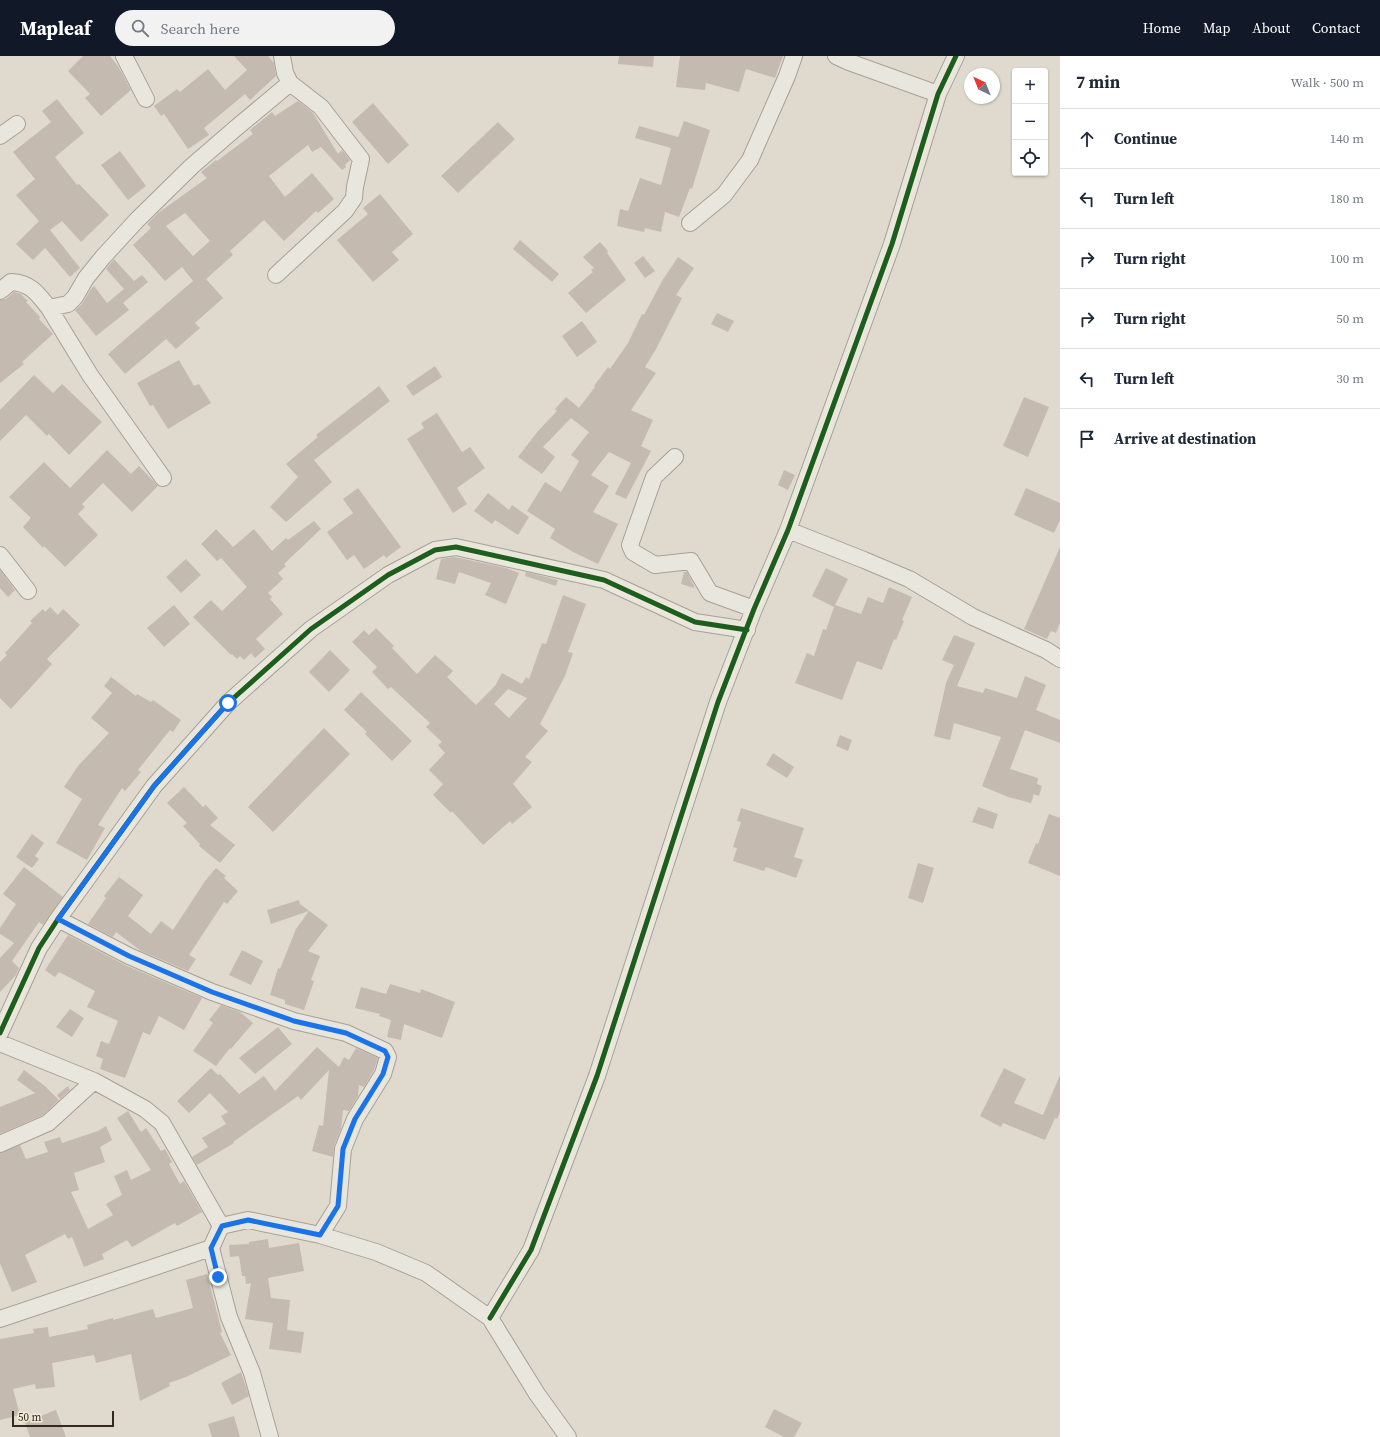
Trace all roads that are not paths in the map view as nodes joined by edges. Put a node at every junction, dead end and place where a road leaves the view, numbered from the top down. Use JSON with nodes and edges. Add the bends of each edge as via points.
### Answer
{"nodes":[{"id":1,"x":124,"y":56,"type":"edge"},
{"id":2,"x":282,"y":56,"type":"edge"},
{"id":3,"x":794,"y":56,"type":"edge"},
{"id":4,"x":836,"y":56,"type":"edge"},
{"id":5,"x":956,"y":56,"type":"edge"},
{"id":6,"x":290,"y":83,"type":"junction"},
{"id":7,"x":938,"y":94,"type":"junction"},
{"id":8,"x":146,"y":99,"type":"dead end"},
{"id":9,"x":18,"y":124,"type":"dead end"},
{"id":10,"x":0,"y":136,"type":"edge"},
{"id":11,"x":690,"y":223,"type":"dead end"},
{"id":12,"x":276,"y":275,"type":"dead end"},
{"id":13,"x":0,"y":291,"type":"edge"},
{"id":14,"x":50,"y":308,"type":"junction"},
{"id":15,"x":675,"y":457,"type":"dead end"},
{"id":16,"x":163,"y":478,"type":"dead end"},
{"id":17,"x":788,"y":530,"type":"junction"},
{"id":18,"x":0,"y":555,"type":"edge"},
{"id":19,"x":28,"y":591,"type":"dead end"},
{"id":20,"x":754,"y":609,"type":"junction"},
{"id":21,"x":747,"y":630,"type":"junction"},
{"id":22,"x":1060,"y":659,"type":"edge"},
{"id":23,"x":58,"y":919,"type":"junction"},
{"id":24,"x":0,"y":1032,"type":"edge"},
{"id":25,"x":0,"y":1043,"type":"edge"},
{"id":26,"x":94,"y":1082,"type":"junction"},
{"id":27,"x":0,"y":1144,"type":"edge"},
{"id":28,"x":222,"y":1226,"type":"junction"},
{"id":29,"x":320,"y":1235,"type":"junction"},
{"id":30,"x":211,"y":1248,"type":"junction"},
{"id":31,"x":490,"y":1318,"type":"junction"},
{"id":32,"x":0,"y":1319,"type":"edge"},
{"id":33,"x":270,"y":1437,"type":"edge"},
{"id":34,"x":568,"y":1437,"type":"edge"}],
"edges":[{"from":1,"to":8,"type":"street"},
{"from":2,"to":6,"type":"street"},
{"from":3,"to":11,"type":"street","via":[[750,160],[724,195]]},
{"from":4,"to":7,"type":"street"},
{"from":5,"to":7,"type":"street"},
{"from":6,"to":12,"type":"street","via":[[321,107],[361,160],[354,198],[345,211]]},
{"from":6,"to":14,"type":"street","via":[[192,166],[142,215],[103,257],[68,304]]},
{"from":7,"to":17,"type":"street","via":[[892,244]]},
{"from":9,"to":10,"type":"street"},
{"from":13,"to":14,"type":"street","via":[[11,282],[21,282],[32,288]]},
{"from":14,"to":16,"type":"street","via":[[90,375]]},
{"from":15,"to":20,"type":"street","via":[[654,477],[631,541],[633,552],[655,565],[691,561],[710,593]]},
{"from":17,"to":20,"type":"street"},
{"from":17,"to":22,"type":"street","via":[[909,579],[974,617]]},
{"from":18,"to":19,"type":"street"},
{"from":20,"to":21,"type":"street"},
{"from":21,"to":23,"type":"street","via":[[696,622],[604,580],[456,547],[435,550],[388,575],[311,629],[228,703],[154,786]]},
{"from":21,"to":31,"type":"street","via":[[718,702],[591,1091],[531,1250]]},
{"from":23,"to":24,"type":"street","via":[[39,948]]},
{"from":23,"to":29,"type":"street","via":[[129,956],[212,992],[294,1021],[346,1033],[385,1051],[388,1057],[383,1074],[355,1119],[343,1149],[338,1206]]},
{"from":25,"to":26,"type":"street"},
{"from":26,"to":27,"type":"street","via":[[48,1123]]},
{"from":26,"to":28,"type":"street","via":[[145,1109],[162,1123]]},
{"from":28,"to":29,"type":"street","via":[[248,1220]]},
{"from":28,"to":30,"type":"street"},
{"from":29,"to":31,"type":"street","via":[[376,1252],[426,1273]]},
{"from":30,"to":32,"type":"street"},
{"from":30,"to":33,"type":"street","via":[[229,1318],[252,1373]]},
{"from":31,"to":34,"type":"street","via":[[537,1394]]}]}
